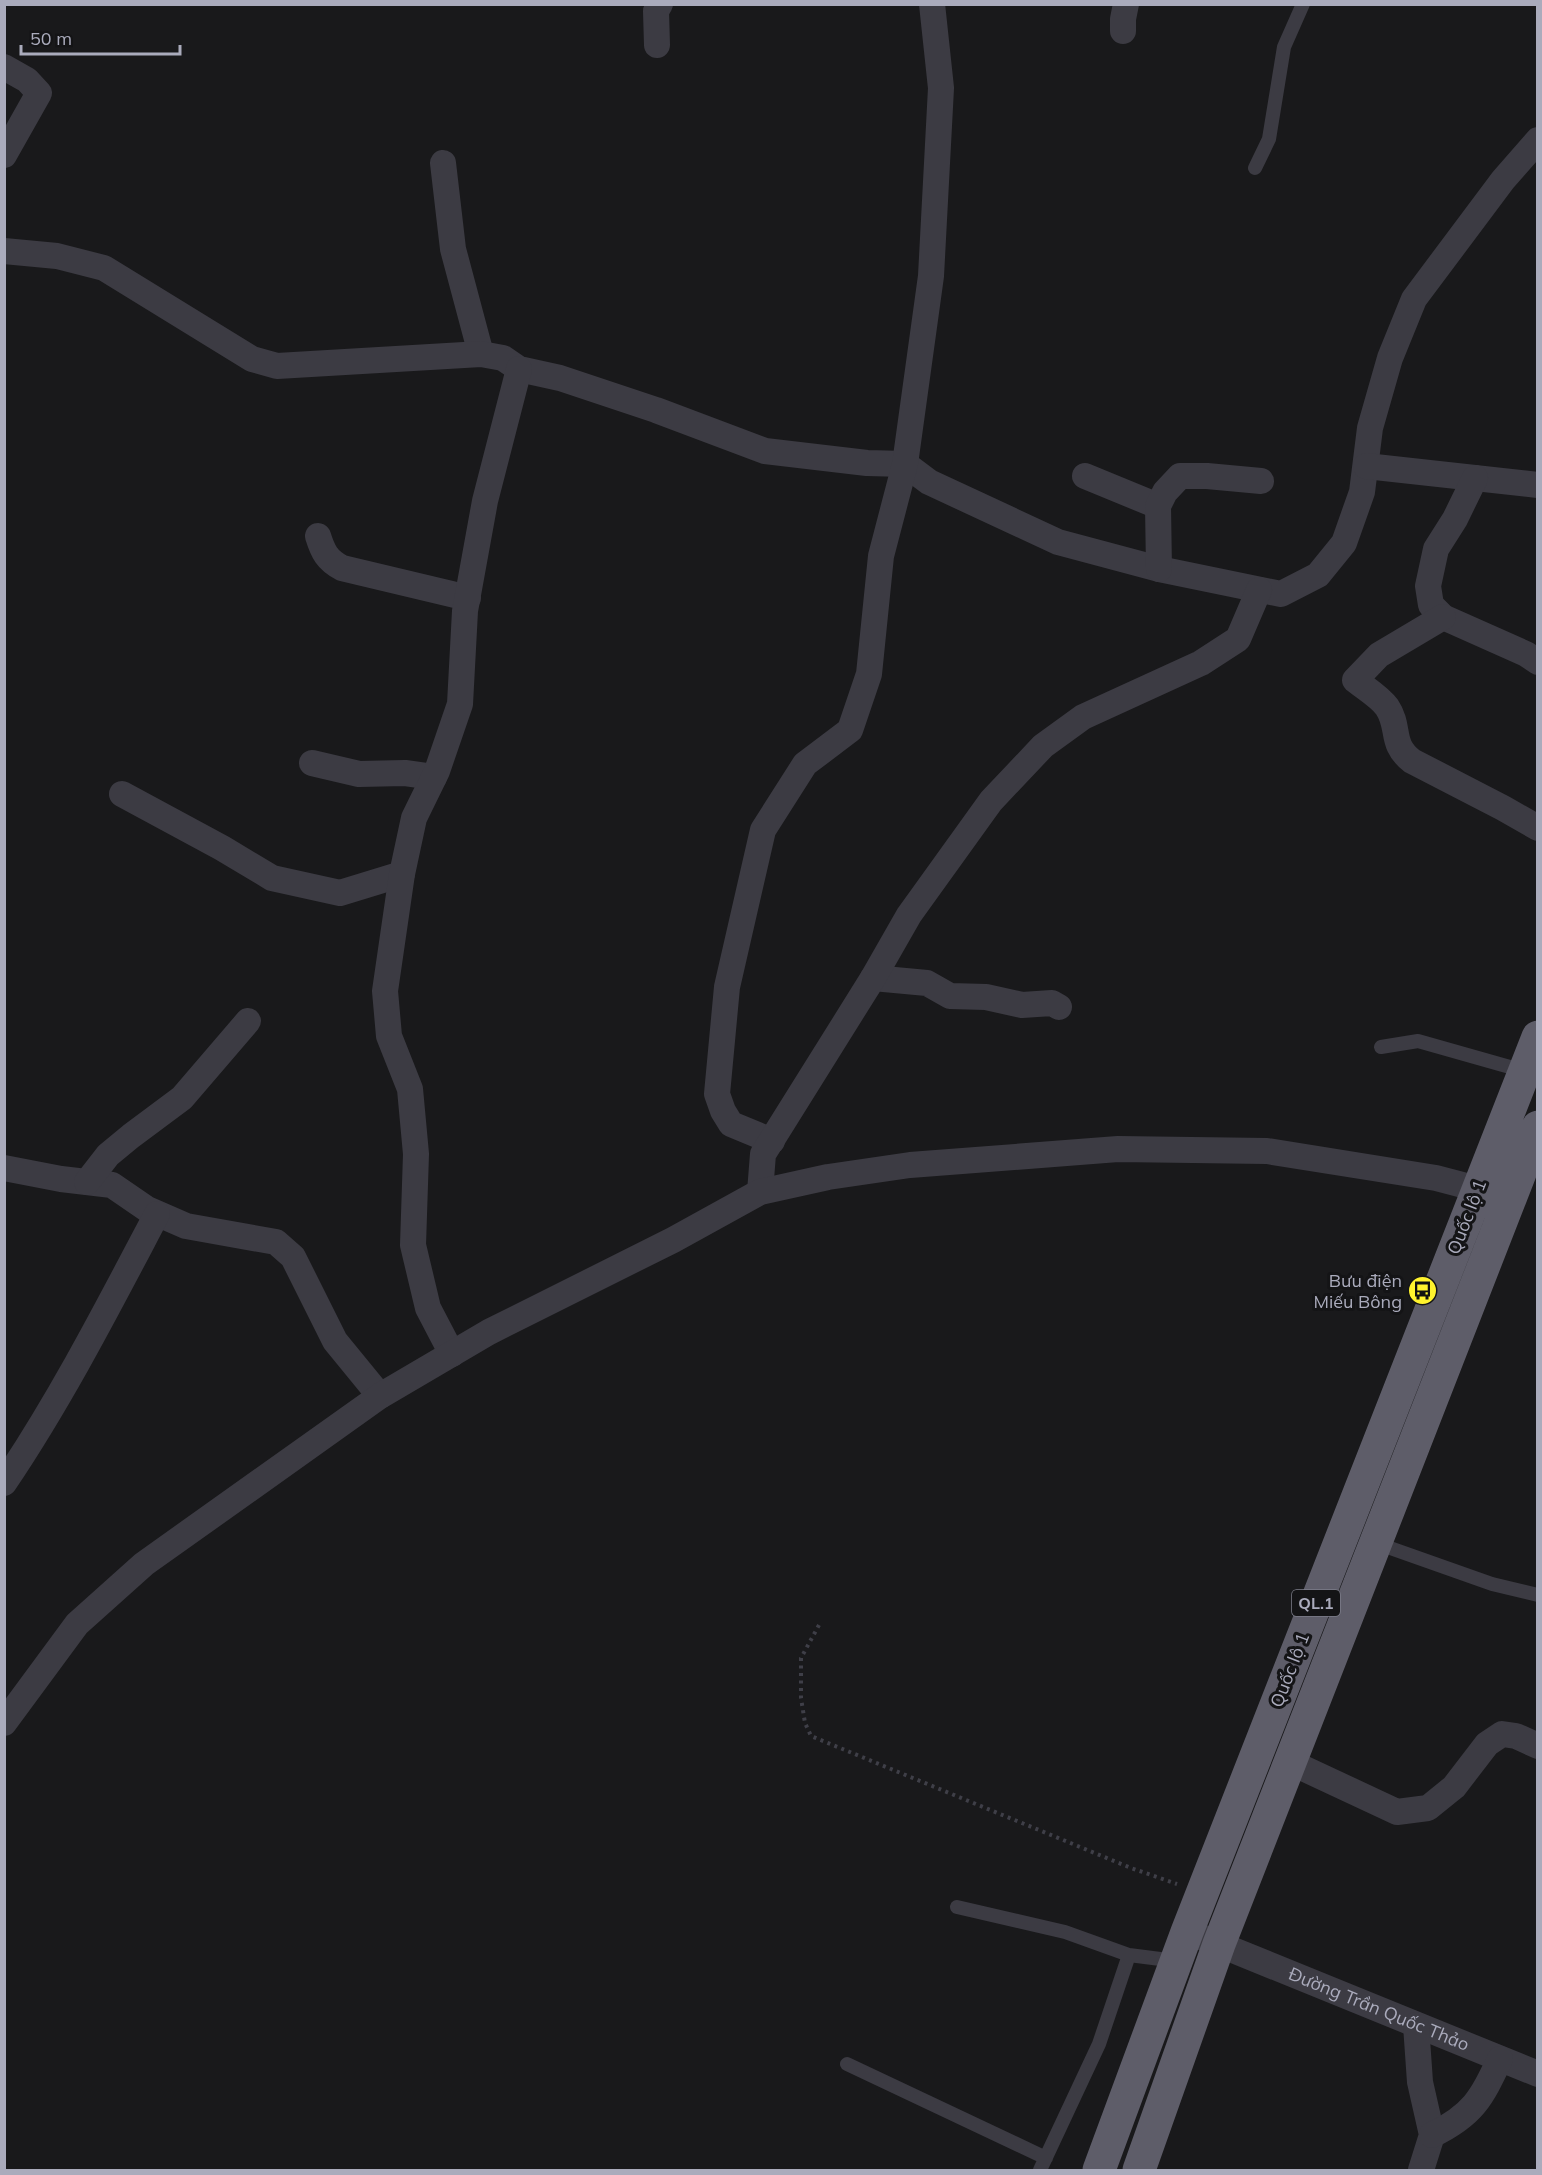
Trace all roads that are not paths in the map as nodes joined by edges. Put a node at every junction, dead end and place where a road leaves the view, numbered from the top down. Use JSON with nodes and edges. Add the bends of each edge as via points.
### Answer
{"nodes":[{"id":1,"x":660,"y":4,"type":"edge"},
{"id":2,"x":932,"y":4,"type":"edge"},
{"id":3,"x":1126,"y":4,"type":"edge"},
{"id":4,"x":1303,"y":4,"type":"edge"},
{"id":5,"x":1123,"y":32,"type":"dead end"},
{"id":6,"x":657,"y":45,"type":"dead end"},
{"id":7,"x":4,"y":67,"type":"edge"},
{"id":8,"x":1538,"y":140,"type":"edge"},
{"id":9,"x":4,"y":155,"type":"edge"},
{"id":10,"x":443,"y":163,"type":"dead end"},
{"id":11,"x":1255,"y":168,"type":"dead end"},
{"id":12,"x":4,"y":251,"type":"edge"},
{"id":13,"x":481,"y":354,"type":"junction"},
{"id":14,"x":519,"y":369,"type":"junction"},
{"id":15,"x":905,"y":464,"type":"junction"},
{"id":16,"x":1366,"y":466,"type":"junction"},
{"id":17,"x":1085,"y":476,"type":"dead end"},
{"id":18,"x":1475,"y":478,"type":"junction"},
{"id":19,"x":1262,"y":481,"type":"dead end"},
{"id":20,"x":1538,"y":484,"type":"edge"},
{"id":21,"x":1158,"y":506,"type":"junction"},
{"id":22,"x":318,"y":536,"type":"dead end"},
{"id":23,"x":1159,"y":569,"type":"junction"},
{"id":24,"x":1259,"y":590,"type":"junction"},
{"id":25,"x":468,"y":598,"type":"junction"},
{"id":26,"x":1443,"y":617,"type":"junction"},
{"id":27,"x":1538,"y":662,"type":"edge"},
{"id":28,"x":312,"y":764,"type":"dead end"},
{"id":29,"x":434,"y":777,"type":"junction"},
{"id":30,"x":122,"y":794,"type":"dead end"},
{"id":31,"x":1538,"y":828,"type":"edge"},
{"id":32,"x":402,"y":874,"type":"junction"},
{"id":33,"x":873,"y":978,"type":"junction"},
{"id":34,"x":1059,"y":1007,"type":"dead end"},
{"id":35,"x":248,"y":1021,"type":"dead end"},
{"id":36,"x":1538,"y":1037,"type":"edge"},
{"id":37,"x":1381,"y":1047,"type":"dead end"},
{"id":38,"x":1524,"y":1071,"type":"junction"},
{"id":39,"x":1538,"y":1127,"type":"edge"},
{"id":40,"x":772,"y":1141,"type":"junction"},
{"id":41,"x":4,"y":1168,"type":"edge"},
{"id":42,"x":87,"y":1182,"type":"junction"},
{"id":43,"x":1478,"y":1189,"type":"junction"},
{"id":44,"x":760,"y":1192,"type":"junction"},
{"id":45,"x":1507,"y":1206,"type":"junction"},
{"id":46,"x":157,"y":1214,"type":"junction"},
{"id":47,"x":452,"y":1354,"type":"junction"},
{"id":48,"x":380,"y":1396,"type":"junction"},
{"id":49,"x":4,"y":1483,"type":"edge"},
{"id":50,"x":1376,"y":1543,"type":"junction"},
{"id":51,"x":1538,"y":1595,"type":"edge"},
{"id":52,"x":4,"y":1723,"type":"edge"},
{"id":53,"x":1538,"y":1746,"type":"edge"},
{"id":54,"x":1290,"y":1762,"type":"junction"},
{"id":55,"x":957,"y":1907,"type":"dead end"},
{"id":56,"x":1219,"y":1944,"type":"junction"},
{"id":57,"x":1182,"y":1946,"type":"junction"},
{"id":58,"x":1129,"y":1955,"type":"junction"},
{"id":59,"x":1416,"y":2025,"type":"junction"},
{"id":60,"x":1500,"y":2059,"type":"junction"},
{"id":61,"x":847,"y":2064,"type":"dead end"},
{"id":62,"x":1538,"y":2074,"type":"edge"},
{"id":63,"x":1432,"y":2135,"type":"junction"},
{"id":64,"x":1043,"y":2164,"type":"edge"},
{"id":65,"x":1099,"y":2170,"type":"edge"},
{"id":66,"x":1139,"y":2170,"type":"edge"},
{"id":67,"x":1421,"y":2170,"type":"edge"}],
"edges":[{"from":1,"to":6,"type":"street","via":[[656,11]]},
{"from":2,"to":15,"type":"street","via":[[941,88],[931,276]]},
{"from":3,"to":5,"type":"street"},
{"from":4,"to":11,"type":"lane","via":[[1284,47],[1269,139]]},
{"from":7,"to":9,"type":"street","via":[[27,80],[39,93]]},
{"from":8,"to":16,"type":"street","via":[[1503,180],[1414,299],[1390,358],[1370,428]]},
{"from":10,"to":13,"type":"street","via":[[453,249]]},
{"from":12,"to":13,"type":"street","via":[[57,256],[104,268],[252,359],[277,366]]},
{"from":13,"to":14,"type":"street","via":[[503,358]]},
{"from":14,"to":15,"type":"street","via":[[560,378],[656,410],[765,452]]},
{"from":14,"to":25,"type":"street","via":[[485,501]]},
{"from":15,"to":23,"type":"street","via":[[929,482],[1058,542]]},
{"from":15,"to":40,"type":"street","via":[[881,556],[869,674],[850,730],[806,764],[763,830],[727,987],[717,1094],[731,1124]]},
{"from":16,"to":18,"type":"street"},
{"from":16,"to":24,"type":"street","via":[[1362,492],[1344,543],[1318,575],[1281,594]]},
{"from":17,"to":21,"type":"street"},
{"from":18,"to":20,"type":"street"},
{"from":18,"to":26,"type":"street","via":[[1436,549],[1428,586],[1431,605]]},
{"from":19,"to":21,"type":"street","via":[[1180,476]]},
{"from":21,"to":23,"type":"street"},
{"from":22,"to":25,"type":"street","via":[[323,554],[342,568]]},
{"from":23,"to":24,"type":"street"},
{"from":24,"to":33,"type":"street","via":[[1238,639],[1201,663],[1083,717],[1043,746],[991,801],[909,915]]},
{"from":25,"to":29,"type":"street","via":[[460,704]]},
{"from":26,"to":27,"type":"street"},
{"from":26,"to":31,"type":"street","via":[[1379,655],[1355,680],[1387,706],[1402,753]]},
{"from":28,"to":29,"type":"street","via":[[359,774]]},
{"from":29,"to":32,"type":"street","via":[[414,818]]},
{"from":30,"to":32,"type":"street","via":[[272,878],[340,893]]},
{"from":32,"to":47,"type":"street","via":[[385,991],[388,1036],[411,1089],[416,1154],[413,1245],[428,1308]]},
{"from":33,"to":34,"type":"street","via":[[927,983],[950,996],[986,997],[1022,1005],[1052,1003]]},
{"from":33,"to":40,"type":"street"},
{"from":35,"to":42,"type":"street","via":[[182,1098],[108,1155]]},
{"from":36,"to":38,"type":"highway","name":"Quốc lộ 1","number":"QL.1"},
{"from":37,"to":38,"type":"lane","via":[[1418,1041]]},
{"from":38,"to":43,"type":"highway","name":"Quốc lộ 1","number":"QL.1"},
{"from":39,"to":45,"type":"highway","name":"Quốc lộ 1","number":"QL.1"},
{"from":40,"to":44,"type":"street","via":[[764,1154]]},
{"from":41,"to":42,"type":"street"},
{"from":42,"to":46,"type":"street","via":[[112,1185]]},
{"from":43,"to":44,"type":"street","via":[[1436,1178],[1267,1151],[1118,1149],[910,1165]]},
{"from":43,"to":45,"type":"street"},
{"from":43,"to":57,"type":"highway","name":"Quốc lộ 1","number":"QL.1"},
{"from":44,"to":47,"type":"street"},
{"from":45,"to":50,"type":"highway","name":"Quốc lộ 1","number":"QL.1"},
{"from":46,"to":48,"type":"street","via":[[186,1226],[276,1242],[293,1257],[335,1341]]},
{"from":46,"to":49,"type":"street","via":[[92,1338]]},
{"from":47,"to":48,"type":"street"},
{"from":48,"to":52,"type":"street","via":[[144,1564],[77,1624]]},
{"from":50,"to":51,"type":"lane","via":[[1492,1584]]},
{"from":50,"to":54,"type":"highway","name":"Quốc lộ 1","number":"QL.1"},
{"from":53,"to":54,"type":"street","via":[[1502,1734],[1487,1744],[1454,1787],[1428,1808],[1397,1812]]},
{"from":54,"to":56,"type":"highway","name":"Quốc lộ 1","number":"QL.1"},
{"from":55,"to":58,"type":"lane","via":[[1065,1932]]},
{"from":56,"to":57,"type":"street","name":"Đường Trần Quốc Thảo"},
{"from":56,"to":59,"type":"street","name":"Đường Trần Quốc Thảo"},
{"from":56,"to":66,"type":"highway","name":"Quốc lộ 1","number":"QL.1"},
{"from":57,"to":58,"type":"lane"},
{"from":57,"to":65,"type":"highway","name":"Quốc lộ 1","number":"QL.1"},
{"from":58,"to":64,"type":"lane","via":[[1099,2044]]},
{"from":59,"to":60,"type":"street","name":"Đường Trần Quốc Thảo"},
{"from":59,"to":63,"type":"street","via":[[1420,2082]]},
{"from":60,"to":62,"type":"street","name":"Đường Trần Quốc Thảo"},
{"from":60,"to":63,"type":"street","via":[[1473,2108]]},
{"from":61,"to":64,"type":"lane"},
{"from":63,"to":67,"type":"street"}]}
